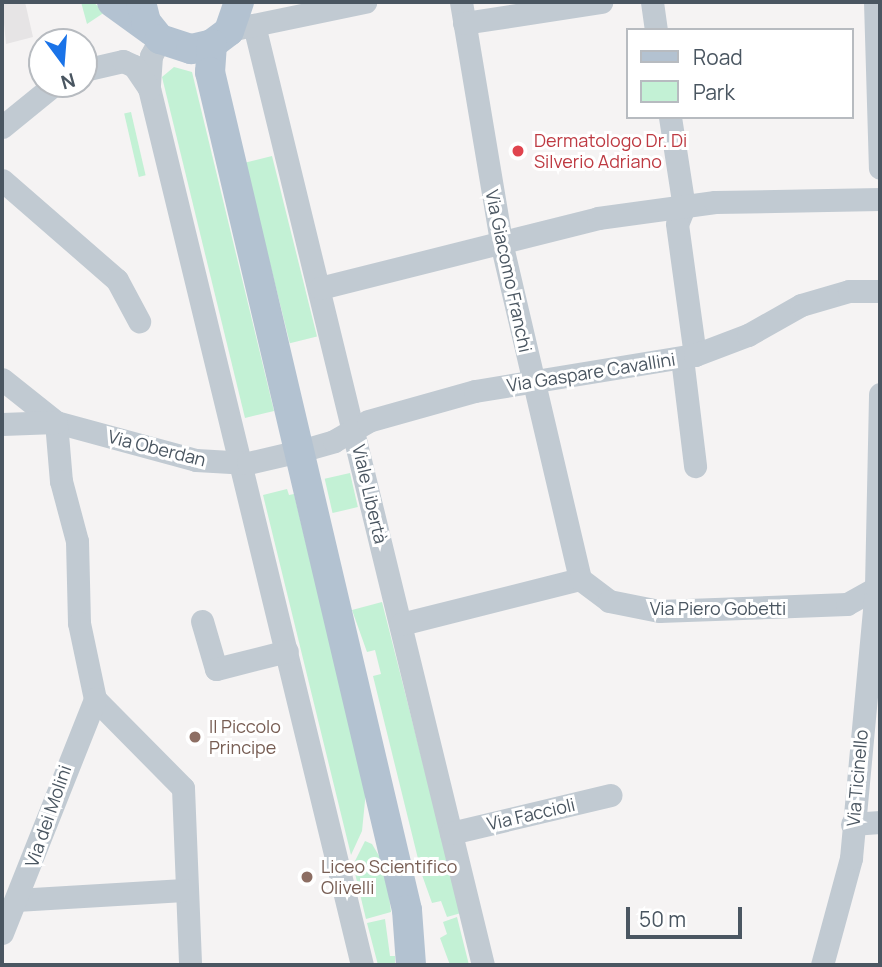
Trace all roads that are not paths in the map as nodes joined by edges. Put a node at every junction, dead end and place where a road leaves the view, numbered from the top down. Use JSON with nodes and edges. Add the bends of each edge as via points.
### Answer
{"nodes":[{"id":1,"x":112,"y":2,"type":"edge"},
{"id":2,"x":141,"y":2,"type":"edge"},
{"id":3,"x":365,"y":2,"type":"edge"},
{"id":4,"x":601,"y":2,"type":"edge"},
{"id":5,"x":652,"y":2,"type":"edge"},
{"id":6,"x":878,"y":10,"type":"edge"},
{"id":7,"x":463,"y":12,"type":"edge"},
{"id":8,"x":656,"y":28,"type":"edge"},
{"id":9,"x":156,"y":35,"type":"junction"},
{"id":10,"x":222,"y":37,"type":"edge"},
{"id":11,"x":98,"y":67,"type":"edge"},
{"id":12,"x":149,"y":88,"type":"junction"},
{"id":13,"x":38,"y":98,"type":"edge"},
{"id":14,"x":670,"y":119,"type":"edge"},
{"id":15,"x":2,"y":127,"type":"edge"},
{"id":16,"x":880,"y":168,"type":"edge"},
{"id":17,"x":2,"y":180,"type":"edge"},
{"id":18,"x":880,"y":199,"type":"edge"},
{"id":19,"x":684,"y":207,"type":"junction"},
{"id":20,"x":501,"y":242,"type":"junction"},
{"id":21,"x":320,"y":288,"type":"junction"},
{"id":22,"x":880,"y":290,"type":"edge"},
{"id":23,"x":139,"y":321,"type":"dead end"},
{"id":24,"x":688,"y":356,"type":"junction"},
{"id":25,"x":2,"y":379,"type":"edge"},
{"id":26,"x":532,"y":381,"type":"junction"},
{"id":27,"x":880,"y":394,"type":"edge"},
{"id":28,"x":57,"y":422,"type":"junction"},
{"id":29,"x":2,"y":424,"type":"edge"},
{"id":30,"x":355,"y":428,"type":"junction"},
{"id":31,"x":300,"y":451,"type":"junction"},
{"id":32,"x":242,"y":463,"type":"junction"},
{"id":33,"x":695,"y":466,"type":"dead end"},
{"id":34,"x":580,"y":579,"type":"junction"},
{"id":35,"x":878,"y":587,"type":"edge"},
{"id":36,"x":202,"y":621,"type":"dead end"},
{"id":37,"x":401,"y":624,"type":"junction"},
{"id":38,"x":287,"y":651,"type":"junction"},
{"id":39,"x":95,"y":699,"type":"junction"},
{"id":40,"x":611,"y":795,"type":"dead end"},
{"id":41,"x":880,"y":822,"type":"edge"},
{"id":42,"x":852,"y":824,"type":"junction"},
{"id":43,"x":451,"y":832,"type":"junction"},
{"id":44,"x":184,"y":890,"type":"junction"},
{"id":45,"x":16,"y":900,"type":"junction"},
{"id":46,"x":407,"y":910,"type":"junction"},
{"id":47,"x":2,"y":933,"type":"edge"},
{"id":48,"x":190,"y":965,"type":"edge"},
{"id":49,"x":362,"y":965,"type":"edge"},
{"id":50,"x":411,"y":965,"type":"edge"},
{"id":51,"x":433,"y":965,"type":"edge"},
{"id":52,"x":483,"y":965,"type":"edge"},
{"id":53,"x":822,"y":965,"type":"edge"}],
"edges":[{"from":1,"to":9,"type":"main road"},
{"from":2,"to":9,"type":"main road"},
{"from":3,"to":10,"type":"street"},
{"from":4,"to":7,"type":"street"},
{"from":5,"to":8,"type":"street"},
{"from":6,"to":16,"type":"street"},
{"from":7,"to":20,"type":"street","name":"Via Giacomo Franchi"},
{"from":9,"to":10,"type":"main road"},
{"from":9,"to":12,"type":"street"},
{"from":10,"to":21,"type":"street","name":"Viale Libertà"},
{"from":10,"to":31,"type":"main road"},
{"from":11,"to":12,"type":"street","via":[[123,61],[134,66]]},
{"from":12,"to":32,"type":"street"},
{"from":13,"to":15,"type":"street"},
{"from":14,"to":19,"type":"street"},
{"from":17,"to":23,"type":"street","via":[[117,281]]},
{"from":18,"to":19,"type":"street","via":[[715,202]]},
{"from":19,"to":20,"type":"street","via":[[598,218]]},
{"from":19,"to":24,"type":"street","via":[[677,224]]},
{"from":20,"to":21,"type":"street"},
{"from":20,"to":26,"type":"street","name":"Via Giacomo Franchi"},
{"from":21,"to":30,"type":"street","name":"Viale Libertà"},
{"from":22,"to":24,"type":"street","name":"Via Gaspare Cavallini","via":[[849,292],[802,305],[748,335]]},
{"from":24,"to":26,"type":"street","name":"Via Gaspare Cavallini"},
{"from":24,"to":33,"type":"street"},
{"from":25,"to":28,"type":"street"},
{"from":26,"to":30,"type":"street","name":"Via Gaspare Cavallini","via":[[475,391]]},
{"from":26,"to":34,"type":"street","name":"Via Giacomo Franchi"},
{"from":27,"to":35,"type":"street","name":"Via Ticinello"},
{"from":28,"to":29,"type":"street"},
{"from":28,"to":32,"type":"street","name":"Via Oberdan","via":[[196,460]]},
{"from":28,"to":39,"type":"street","via":[[61,481],[77,541],[79,623]]},
{"from":30,"to":31,"type":"street","name":"Via Gaspare Cavallini","via":[[334,441]]},
{"from":30,"to":37,"type":"street","name":"Viale Libertà"},
{"from":31,"to":32,"type":"street","name":"Via Oberdan"},
{"from":31,"to":46,"type":"main road"},
{"from":32,"to":38,"type":"street"},
{"from":34,"to":35,"type":"street","name":"Via Piero Gobetti","via":[[609,601],[659,611],[847,604]]},
{"from":34,"to":37,"type":"street"},
{"from":35,"to":42,"type":"street","name":"Via Ticinello"},
{"from":36,"to":38,"type":"street","via":[[216,669]]},
{"from":37,"to":43,"type":"street","name":"Viale Libertà"},
{"from":38,"to":49,"type":"street"},
{"from":39,"to":44,"type":"street","via":[[184,788]]},
{"from":39,"to":45,"type":"street","name":"Via dei Molini"},
{"from":40,"to":43,"type":"street","name":"Via Faccioli"},
{"from":41,"to":42,"type":"street"},
{"from":42,"to":53,"type":"street","name":"Via Ticinello","via":[[851,858]]},
{"from":43,"to":52,"type":"street","name":"Viale Libertà"},
{"from":44,"to":45,"type":"street"},
{"from":44,"to":48,"type":"street"},
{"from":45,"to":47,"type":"street","name":"Via dei Molini"},
{"from":46,"to":50,"type":"main road"},
{"from":46,"to":51,"type":"main road"}]}
